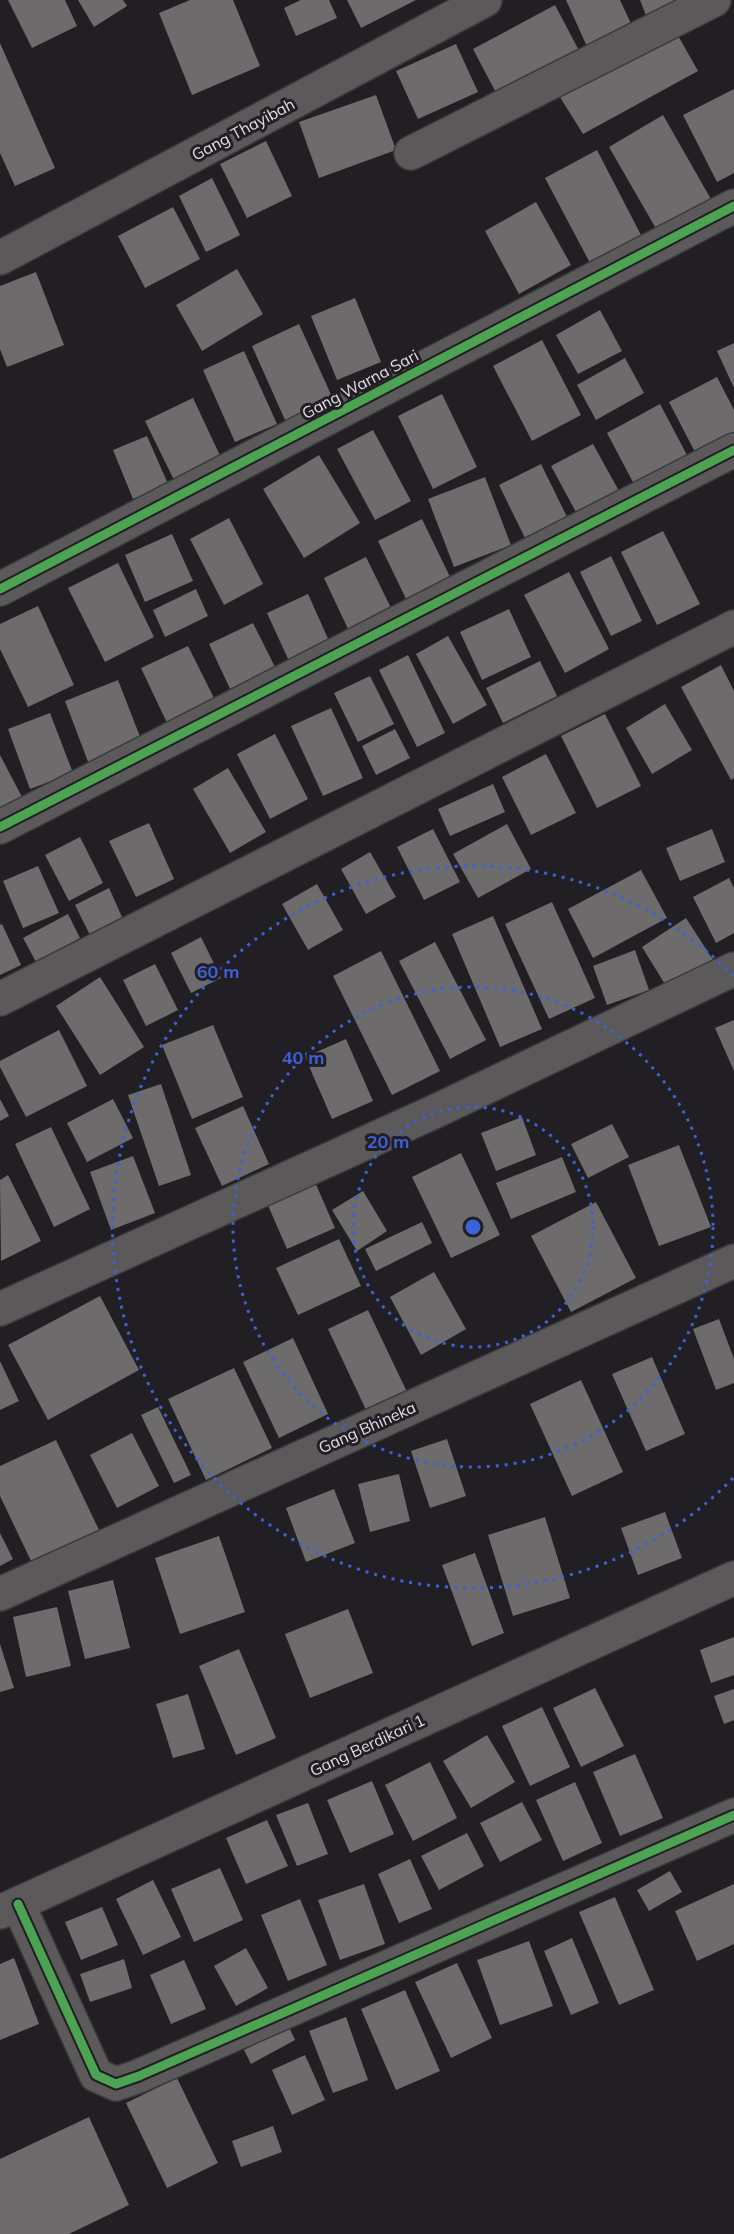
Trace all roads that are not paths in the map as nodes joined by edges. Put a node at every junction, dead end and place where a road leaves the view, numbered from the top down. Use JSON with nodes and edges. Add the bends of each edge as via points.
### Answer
{"nodes":[{"id":1,"x":485,"y":0,"type":"edge"},
{"id":2,"x":714,"y":0,"type":"edge"},
{"id":3,"x":411,"y":153,"type":"dead end"},
{"id":4,"x":734,"y":206,"type":"edge"},
{"id":5,"x":0,"y":258,"type":"edge"},
{"id":6,"x":734,"y":450,"type":"edge"},
{"id":7,"x":0,"y":588,"type":"edge"},
{"id":8,"x":734,"y":627,"type":"edge"},
{"id":9,"x":0,"y":827,"type":"edge"},
{"id":10,"x":734,"y":969,"type":"edge"},
{"id":11,"x":0,"y":999,"type":"edge"},
{"id":12,"x":734,"y":1261,"type":"edge"},
{"id":13,"x":0,"y":1309,"type":"edge"},
{"id":14,"x":734,"y":1578,"type":"edge"},
{"id":15,"x":0,"y":1594,"type":"edge"},
{"id":16,"x":734,"y":1815,"type":"edge"},
{"id":17,"x":9,"y":1908,"type":"edge"}],
"edges":[{"from":1,"to":5,"type":"street","name":"Gang Thayibah"},
{"from":2,"to":3,"type":"street"},
{"from":4,"to":7,"type":"street","name":"Gang Warna Sari"},
{"from":6,"to":9,"type":"street"},
{"from":8,"to":11,"type":"street"},
{"from":10,"to":13,"type":"street","via":[[438,1110]]},
{"from":12,"to":15,"type":"street","name":"Gang Bhineka"},
{"from":14,"to":17,"type":"street","name":"Gang Berdikari 1"},
{"from":16,"to":17,"type":"street","via":[[116,2084],[96,2075]]}]}
